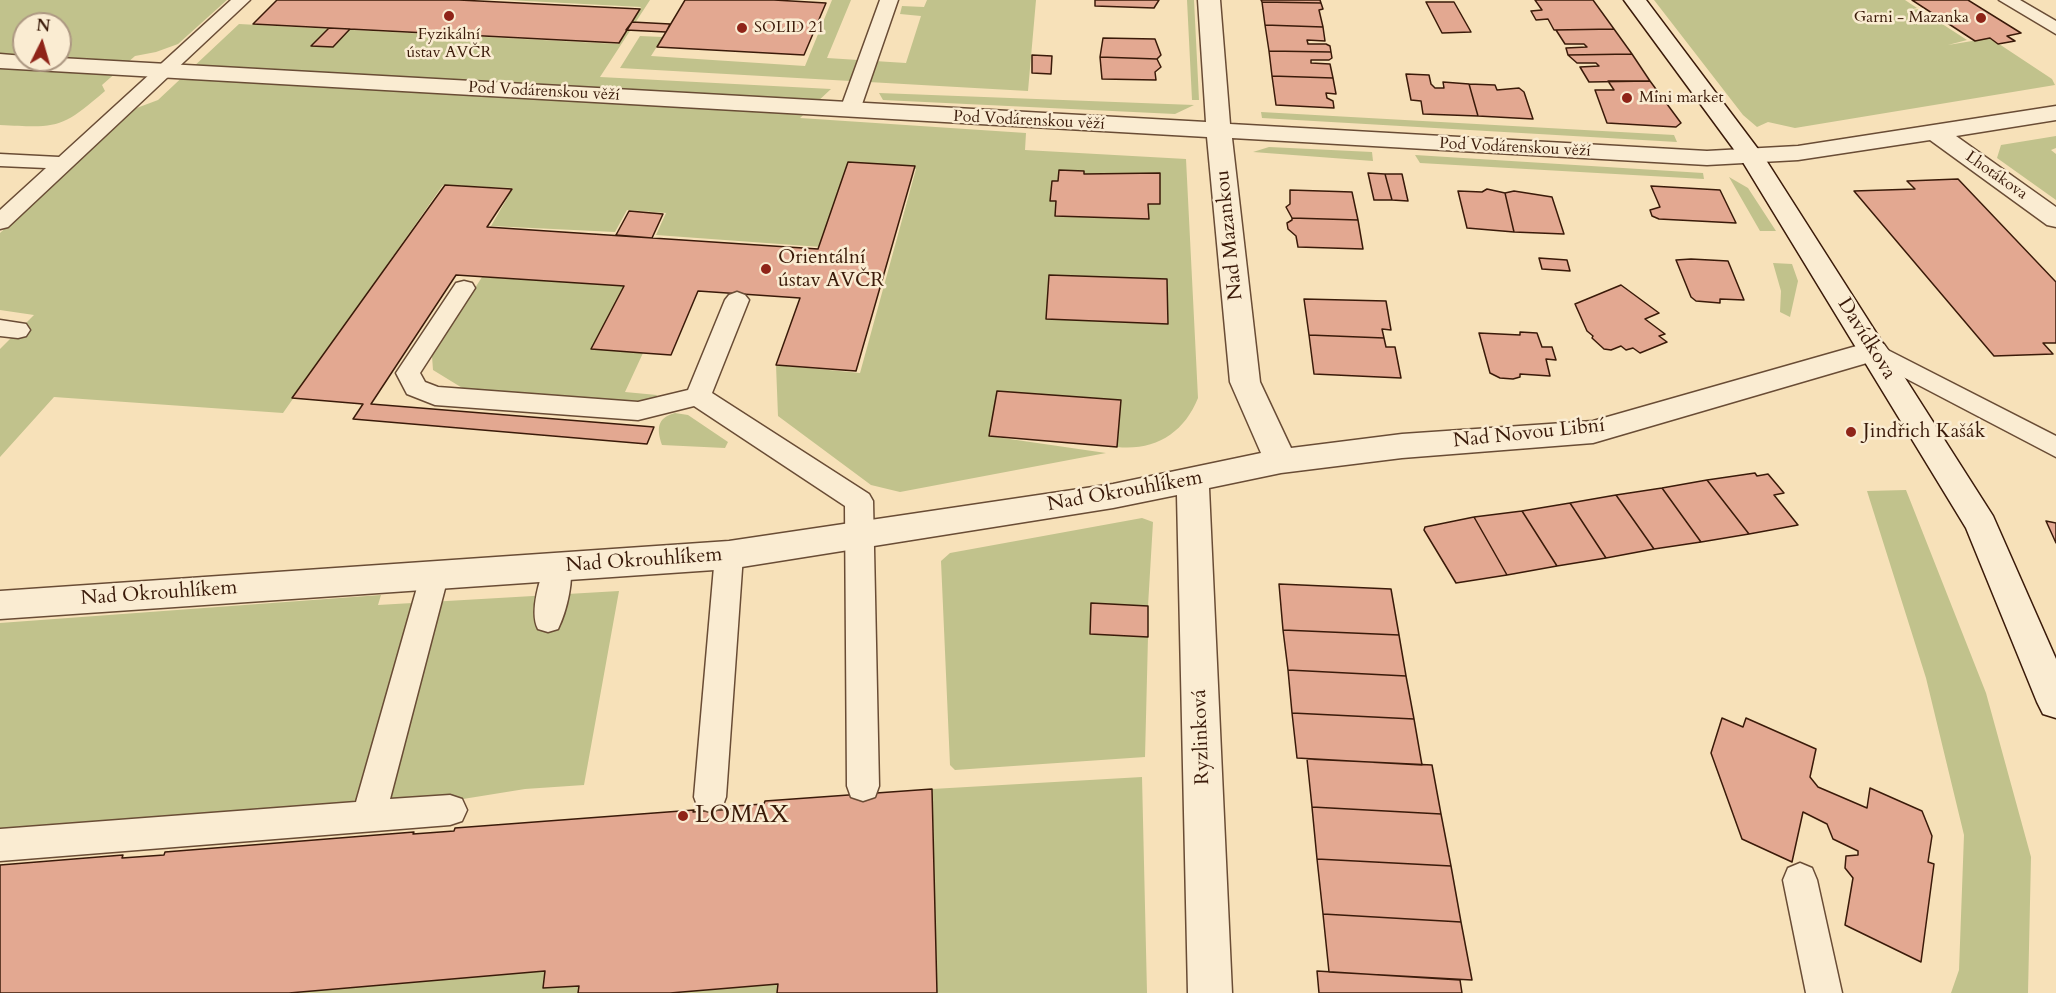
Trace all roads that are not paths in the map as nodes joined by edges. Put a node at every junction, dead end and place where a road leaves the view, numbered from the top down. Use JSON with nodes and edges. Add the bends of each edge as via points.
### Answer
{"nodes":[{"id":1,"x":242,"y":0,"type":"edge"},
{"id":2,"x":889,"y":0,"type":"edge"},
{"id":3,"x":1209,"y":0,"type":"edge"},
{"id":4,"x":1635,"y":0,"type":"edge"},
{"id":5,"x":2008,"y":0,"type":"edge"},
{"id":6,"x":2056,"y":7,"type":"edge"},
{"id":7,"x":2027,"y":11,"type":"junction"},
{"id":8,"x":2056,"y":29,"type":"edge"},
{"id":9,"x":0,"y":62,"type":"edge"},
{"id":10,"x":165,"y":71,"type":"junction"},
{"id":11,"x":850,"y":110,"type":"junction"},
{"id":12,"x":2056,"y":113,"type":"edge"},
{"id":13,"x":1219,"y":133,"type":"junction"},
{"id":14,"x":1936,"y":134,"type":"junction"},
{"id":15,"x":1752,"y":157,"type":"junction"},
{"id":16,"x":0,"y":159,"type":"edge"},
{"id":17,"x":62,"y":163,"type":"junction"},
{"id":18,"x":2056,"y":219,"type":"edge"},
{"id":19,"x":0,"y":222,"type":"edge"},
{"id":20,"x":464,"y":288,"type":"dead end"},
{"id":21,"x":737,"y":300,"type":"dead end"},
{"id":22,"x":1874,"y":351,"type":"junction"},
{"id":23,"x":698,"y":396,"type":"junction"},
{"id":24,"x":2056,"y":448,"type":"edge"},
{"id":25,"x":1281,"y":461,"type":"junction"},
{"id":26,"x":1192,"y":481,"type":"junction"},
{"id":27,"x":860,"y":537,"type":"junction"},
{"id":28,"x":729,"y":555,"type":"junction"},
{"id":29,"x":558,"y":568,"type":"junction"},
{"id":30,"x":434,"y":577,"type":"junction"},
{"id":31,"x":0,"y":604,"type":"edge"},
{"id":32,"x":548,"y":620,"type":"dead end"},
{"id":33,"x":2056,"y":702,"type":"edge"},
{"id":34,"x":863,"y":786,"type":"dead end"},
{"id":35,"x":710,"y":797,"type":"dead end"},
{"id":36,"x":450,"y":810,"type":"dead end"},
{"id":37,"x":369,"y":816,"type":"junction"},
{"id":38,"x":0,"y":844,"type":"edge"},
{"id":39,"x":1800,"y":880,"type":"dead end"},
{"id":40,"x":1210,"y":993,"type":"edge"},
{"id":41,"x":1824,"y":993,"type":"edge"}],
"edges":[{"from":1,"to":10,"type":"lane"},
{"from":2,"to":11,"type":"lane"},
{"from":3,"to":13,"type":"street","name":"Nad Mazankou"},
{"from":4,"to":15,"type":"street","name":"Davídkova"},
{"from":5,"to":7,"type":"lane"},
{"from":6,"to":7,"type":"lane"},
{"from":7,"to":8,"type":"lane"},
{"from":9,"to":10,"type":"street","name":"Pod Vodárenskou věží"},
{"from":10,"to":11,"type":"street","name":"Pod Vodárenskou věží"},
{"from":10,"to":17,"type":"lane"},
{"from":11,"to":13,"type":"street","name":"Pod Vodárenskou věží"},
{"from":12,"to":14,"type":"street","name":"Pod Vodárenskou věží"},
{"from":13,"to":15,"type":"street","name":"Pod Vodárenskou věží","via":[[1707,158]]},
{"from":13,"to":25,"type":"street","name":"Nad Mazankou","via":[[1245,382]]},
{"from":14,"to":15,"type":"street","name":"Pod Vodárenskou věží"},
{"from":14,"to":18,"type":"street","name":"Lhotákova"},
{"from":15,"to":22,"type":"street","name":"Davídkova"},
{"from":16,"to":17,"type":"lane"},
{"from":17,"to":19,"type":"lane"},
{"from":20,"to":23,"type":"lane","via":[[408,373],[416,388],[435,396],[638,411]]},
{"from":21,"to":23,"type":"lane"},
{"from":22,"to":24,"type":"lane"},
{"from":22,"to":25,"type":"street","name":"Nad Novou Libní","via":[[1593,432],[1402,446]]},
{"from":22,"to":33,"type":"street","name":"Davídkova","via":[[1981,525]]},
{"from":23,"to":27,"type":"lane","via":[[859,501]]},
{"from":25,"to":26,"type":"street","name":"Nad Okrouhlíkem"},
{"from":26,"to":27,"type":"street","name":"Nad Okrouhlíkem"},
{"from":26,"to":40,"type":"street","name":"Ryzlinková"},
{"from":27,"to":28,"type":"street","name":"Nad Okrouhlíkem"},
{"from":27,"to":34,"type":"lane"},
{"from":28,"to":29,"type":"street","name":"Nad Okrouhlíkem"},
{"from":28,"to":35,"type":"lane"},
{"from":29,"to":30,"type":"street","name":"Nad Okrouhlíkem"},
{"from":29,"to":32,"type":"lane"},
{"from":30,"to":31,"type":"street","name":"Nad Okrouhlíkem"},
{"from":30,"to":37,"type":"lane"},
{"from":36,"to":37,"type":"lane"},
{"from":37,"to":38,"type":"lane"},
{"from":39,"to":41,"type":"lane"}]}
